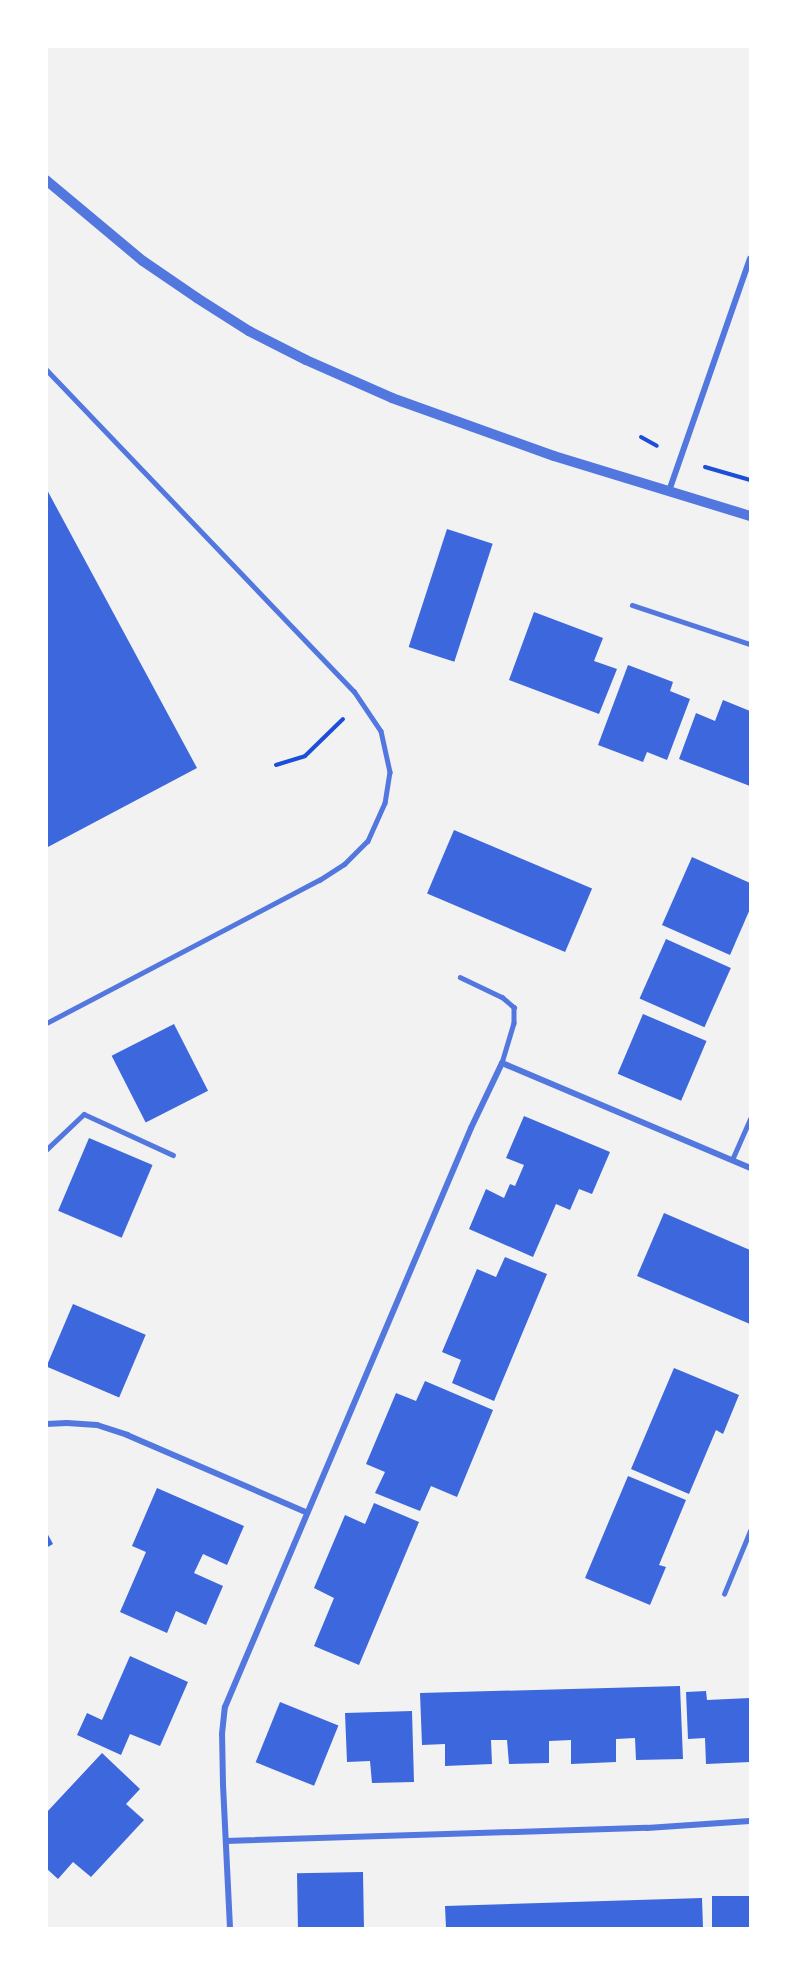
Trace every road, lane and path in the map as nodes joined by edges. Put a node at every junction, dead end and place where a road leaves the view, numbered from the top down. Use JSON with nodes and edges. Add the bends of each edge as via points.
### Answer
{"nodes":[{"id":1,"x":46,"y":180,"type":"edge"},
{"id":2,"x":750,"y":259,"type":"edge"},
{"id":3,"x":46,"y":369,"type":"edge"},
{"id":4,"x":681,"y":459,"type":"junction"},
{"id":5,"x":750,"y":480,"type":"edge"},
{"id":6,"x":669,"y":491,"type":"junction"},
{"id":7,"x":750,"y":516,"type":"edge"},
{"id":8,"x":632,"y":605,"type":"dead end"},
{"id":9,"x":750,"y":644,"type":"edge"},
{"id":10,"x":361,"y":702,"type":"junction"},
{"id":11,"x":276,"y":765,"type":"dead end"},
{"id":12,"x":460,"y":976,"type":"dead end"},
{"id":13,"x":46,"y":1024,"type":"edge"},
{"id":14,"x":502,"y":1063,"type":"junction"},
{"id":15,"x":750,"y":1119,"type":"edge"},
{"id":16,"x":46,"y":1150,"type":"edge"},
{"id":17,"x":173,"y":1155,"type":"dead end"},
{"id":18,"x":732,"y":1160,"type":"junction"},
{"id":19,"x":750,"y":1168,"type":"edge"},
{"id":20,"x":46,"y":1424,"type":"edge"},
{"id":21,"x":306,"y":1512,"type":"junction"},
{"id":22,"x":750,"y":1531,"type":"edge"},
{"id":23,"x":724,"y":1594,"type":"dead end"},
{"id":24,"x":750,"y":1821,"type":"edge"},
{"id":25,"x":226,"y":1841,"type":"junction"},
{"id":26,"x":230,"y":1929,"type":"edge"}],
"edges":[{"from":1,"to":6,"type":"street","via":[[143,261],[249,331],[392,398],[554,456]]},
{"from":2,"to":4,"type":"street"},
{"from":3,"to":10,"type":"lane"},
{"from":4,"to":5,"type":"path"},
{"from":4,"to":6,"type":"street"},
{"from":6,"to":7,"type":"street"},
{"from":8,"to":9,"type":"lane"},
{"from":10,"to":11,"type":"path","via":[[305,756]]},
{"from":10,"to":13,"type":"lane","via":[[381,731],[390,772],[385,803],[368,841],[345,864],[320,880]]},
{"from":12,"to":14,"type":"lane","via":[[514,1007],[514,1023]]},
{"from":14,"to":18,"type":"street"},
{"from":14,"to":21,"type":"street"},
{"from":15,"to":18,"type":"lane"},
{"from":16,"to":17,"type":"lane","via":[[84,1114]]},
{"from":18,"to":19,"type":"street"},
{"from":20,"to":21,"type":"street","via":[[97,1425],[127,1435]]},
{"from":21,"to":25,"type":"street","via":[[225,1707],[222,1734]]},
{"from":22,"to":23,"type":"lane"},
{"from":24,"to":25,"type":"street","via":[[647,1828]]},
{"from":25,"to":26,"type":"street"}]}
